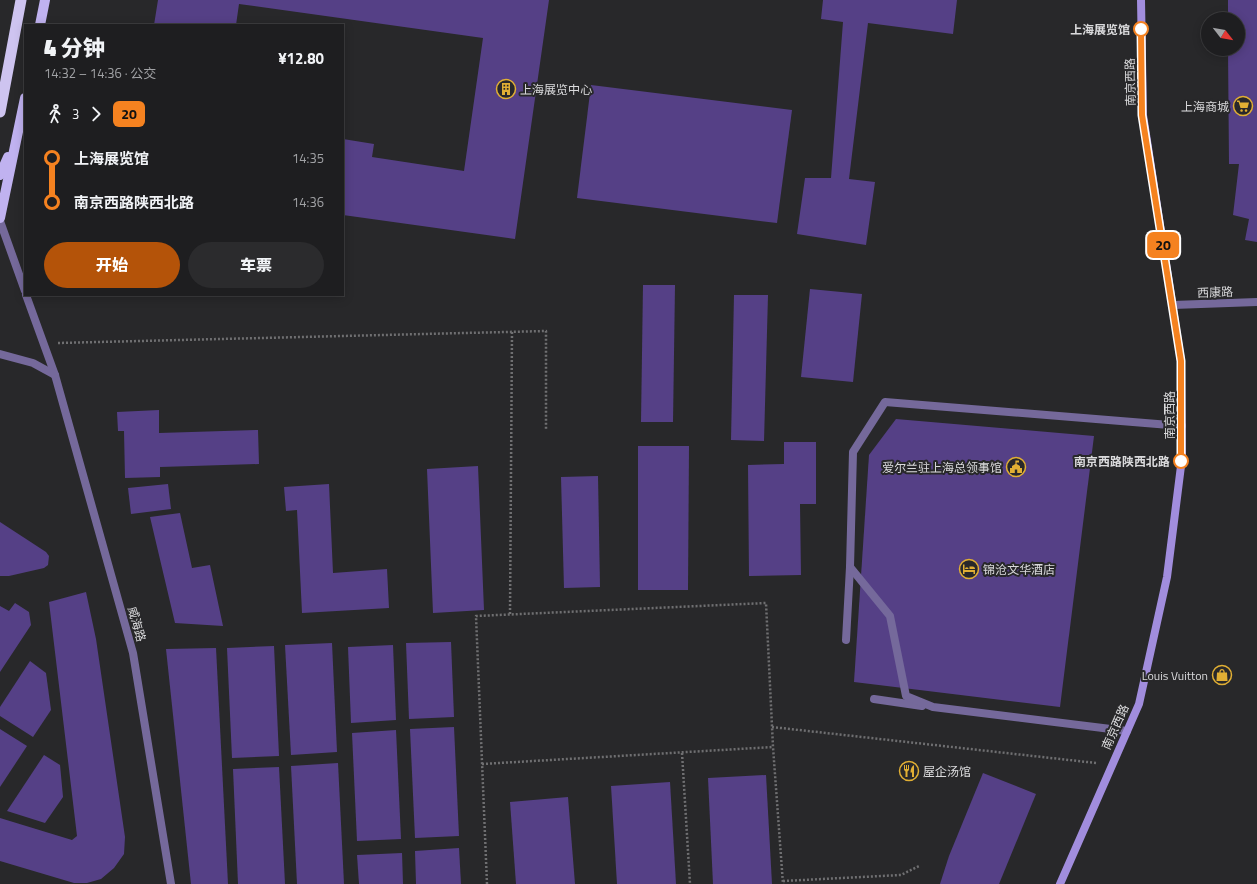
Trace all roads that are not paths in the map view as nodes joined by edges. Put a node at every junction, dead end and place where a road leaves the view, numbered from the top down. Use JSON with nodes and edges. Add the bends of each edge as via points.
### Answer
{"nodes":[{"id":1,"x":21,"y":0,"type":"edge"},
{"id":2,"x":46,"y":0,"type":"edge"},
{"id":3,"x":1141,"y":0,"type":"edge"},
{"id":4,"x":40,"y":24,"type":"edge"},
{"id":5,"x":24,"y":103,"type":"edge"},
{"id":6,"x":0,"y":112,"type":"edge"},
{"id":7,"x":17,"y":136,"type":"junction"},
{"id":8,"x":0,"y":175,"type":"edge"},
{"id":9,"x":0,"y":218,"type":"edge"},
{"id":10,"x":0,"y":221,"type":"edge"},
{"id":11,"x":24,"y":288,"type":"edge"},
{"id":12,"x":26,"y":296,"type":"edge"},
{"id":13,"x":1257,"y":302,"type":"edge"},
{"id":14,"x":1173,"y":305,"type":"junction"},
{"id":15,"x":0,"y":354,"type":"edge"},
{"id":16,"x":55,"y":375,"type":"junction"},
{"id":17,"x":1182,"y":426,"type":"junction"},
{"id":18,"x":850,"y":568,"type":"junction"},
{"id":19,"x":846,"y":640,"type":"dead end"},
{"id":20,"x":874,"y":699,"type":"dead end"},
{"id":21,"x":933,"y":707,"type":"junction"},
{"id":22,"x":1127,"y":731,"type":"junction"},
{"id":23,"x":171,"y":884,"type":"edge"},
{"id":24,"x":1060,"y":884,"type":"edge"}],
"edges":[{"from":1,"to":6,"type":"highway"},
{"from":2,"to":4,"type":"main road"},
{"from":3,"to":14,"type":"main road","name":"南京西路","via":[[1142,115]]},
{"from":5,"to":7,"type":"main road"},
{"from":7,"to":8,"type":"main road"},
{"from":7,"to":9,"type":"main road"},
{"from":10,"to":11,"type":"street"},
{"from":12,"to":16,"type":"street","name":"威海路"},
{"from":13,"to":14,"type":"street","name":"西康路"},
{"from":14,"to":17,"type":"main road","name":"南京西路","via":[[1181,361]]},
{"from":15,"to":16,"type":"street","via":[[33,363]]},
{"from":16,"to":23,"type":"street","name":"威海路","via":[[133,653]]},
{"from":17,"to":18,"type":"street","via":[[885,402],[853,452]]},
{"from":17,"to":22,"type":"main road","name":"南京西路","via":[[1182,458],[1167,577],[1139,704]]},
{"from":18,"to":19,"type":"street"},
{"from":18,"to":21,"type":"street","via":[[890,616],[906,696]]},
{"from":20,"to":21,"type":"street"},
{"from":21,"to":22,"type":"street"},
{"from":22,"to":24,"type":"main road","name":"南京西路"}]}
